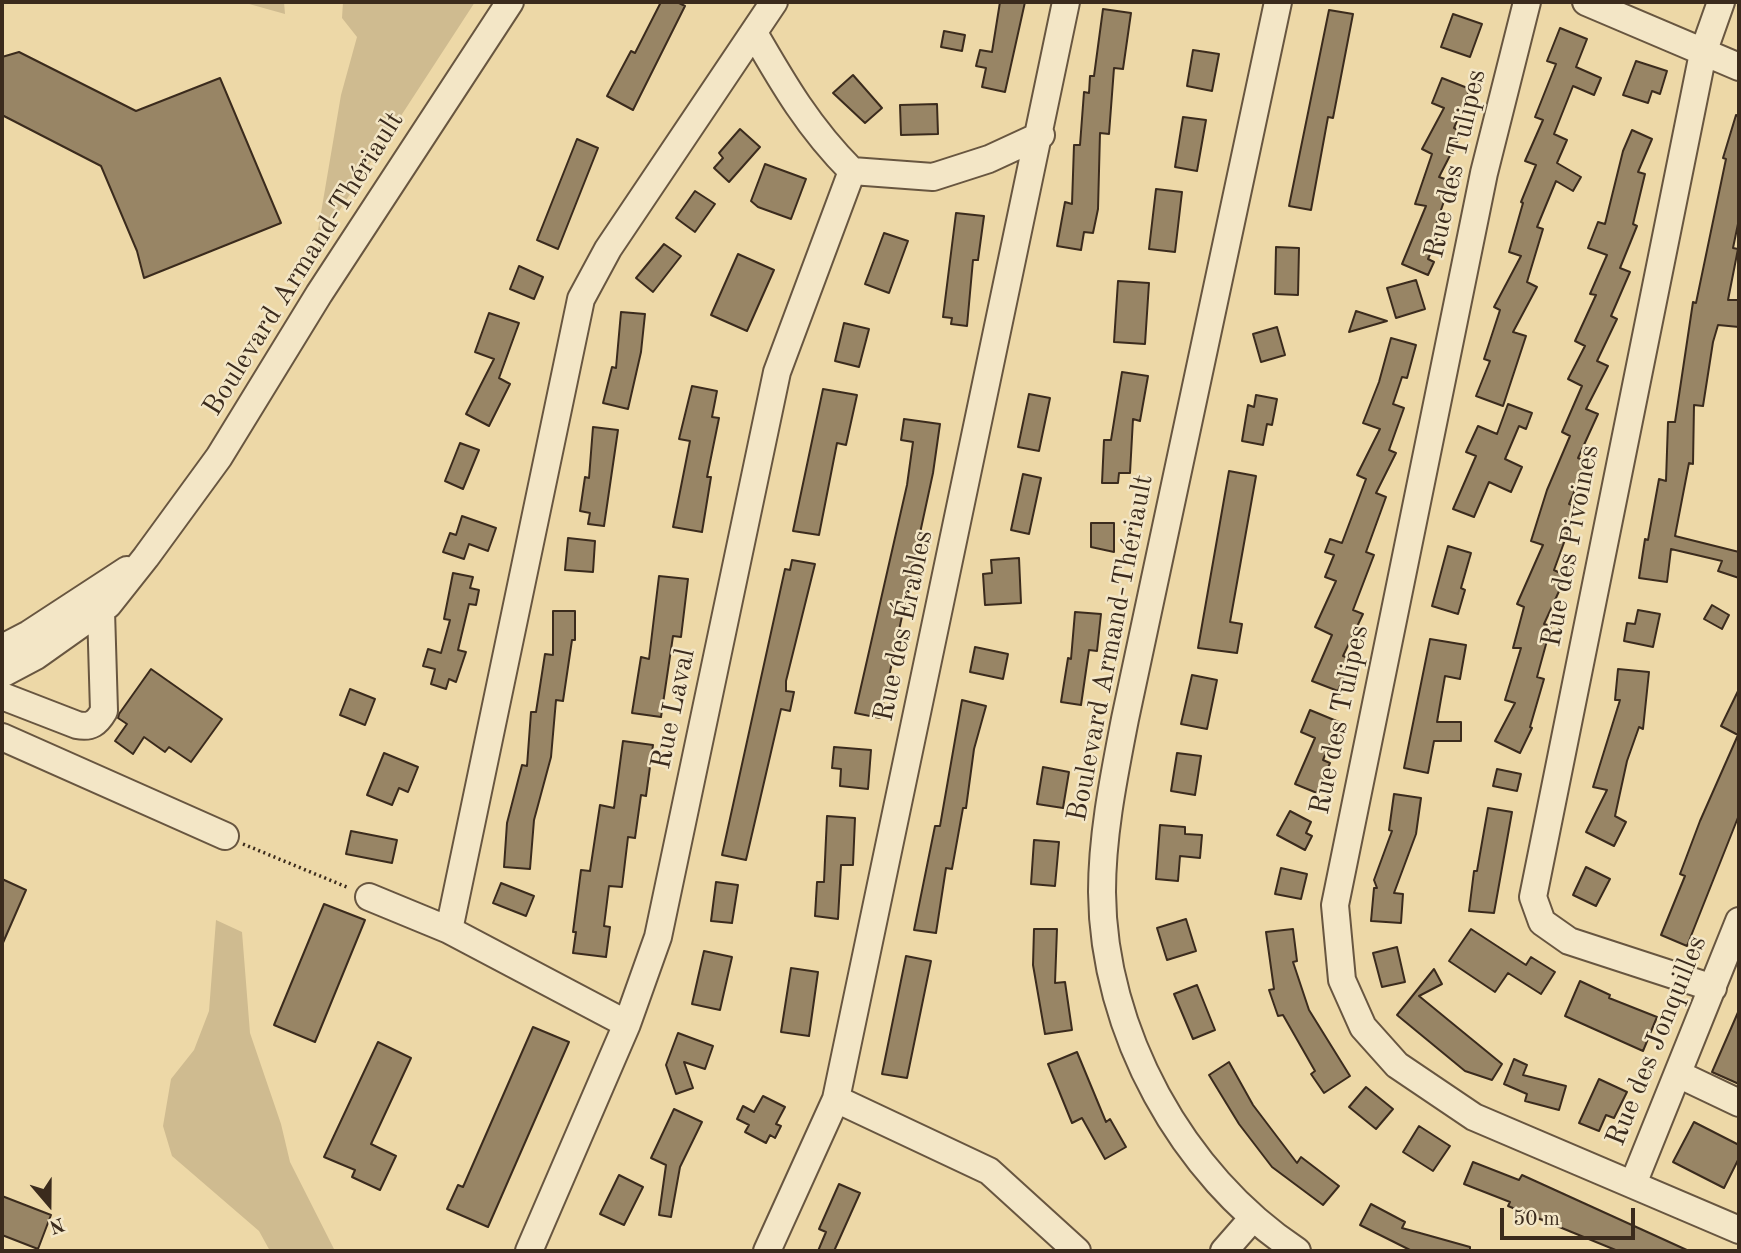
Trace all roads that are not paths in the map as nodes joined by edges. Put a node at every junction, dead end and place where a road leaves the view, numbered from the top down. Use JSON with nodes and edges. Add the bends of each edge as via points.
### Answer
{"nodes":[{"id":1,"x":510,"y":2,"type":"edge"},
{"id":2,"x":775,"y":2,"type":"edge"},
{"id":3,"x":1066,"y":2,"type":"edge"},
{"id":4,"x":1278,"y":2,"type":"edge"},
{"id":5,"x":1527,"y":2,"type":"edge"},
{"id":6,"x":1586,"y":2,"type":"edge"},
{"id":7,"x":1721,"y":2,"type":"edge"},
{"id":8,"x":754,"y":33,"type":"junction"},
{"id":9,"x":1703,"y":53,"type":"junction"},
{"id":10,"x":1739,"y":67,"type":"edge"},
{"id":11,"x":1041,"y":135,"type":"junction"},
{"id":12,"x":852,"y":171,"type":"junction"},
{"id":13,"x":146,"y":557,"type":"junction"},
{"id":14,"x":101,"y":611,"type":"junction"},
{"id":15,"x":2,"y":648,"type":"edge"},
{"id":16,"x":2,"y":674,"type":"edge"},
{"id":17,"x":2,"y":696,"type":"edge"},
{"id":18,"x":2,"y":737,"type":"edge"},
{"id":19,"x":225,"y":836,"type":"road end"},
{"id":20,"x":369,"y":897,"type":"road end"},
{"id":21,"x":1739,"y":921,"type":"edge"},
{"id":22,"x":449,"y":930,"type":"junction"},
{"id":23,"x":1713,"y":988,"type":"junction"},
{"id":24,"x":627,"y":1024,"type":"junction"},
{"id":25,"x":1678,"y":1074,"type":"junction"},
{"id":26,"x":835,"y":1099,"type":"junction"},
{"id":27,"x":1739,"y":1103,"type":"edge"},
{"id":28,"x":1633,"y":1184,"type":"junction"},
{"id":29,"x":1252,"y":1219,"type":"junction"},
{"id":30,"x":1739,"y":1230,"type":"edge"},
{"id":31,"x":529,"y":1251,"type":"edge"},
{"id":32,"x":767,"y":1251,"type":"edge"},
{"id":33,"x":1077,"y":1251,"type":"edge"},
{"id":34,"x":1224,"y":1251,"type":"edge"},
{"id":35,"x":1297,"y":1251,"type":"edge"}],
"edges":[{"from":1,"to":13,"type":"street","name":"Boulevard Armand-Thériault","via":[[319,294],[219,457]]},
{"from":2,"to":8,"type":"street"},
{"from":3,"to":11,"type":"street","name":"Rue des Érables"},
{"from":4,"to":29,"type":"street","name":"Boulevard Armand-Thériault","via":[[1125,719],[1108,818],[1102,894],[1115,986],[1147,1074],[1185,1142]]},
{"from":5,"to":28,"type":"street","name":"Rue des Tulipes","via":[[1485,173],[1335,905],[1342,980],[1363,1027],[1397,1065],[1474,1117]]},
{"from":6,"to":9,"type":"street"},
{"from":7,"to":9,"type":"street","name":"Rue des Pivoines"},
{"from":8,"to":12,"type":"street","via":[[819,138]]},
{"from":8,"to":22,"type":"street","via":[[608,248],[581,299]]},
{"from":9,"to":10,"type":"street"},
{"from":9,"to":23,"type":"street","name":"Rue des Pivoines","via":[[1532,897],[1542,922],[1569,941]]},
{"from":11,"to":12,"type":"street","via":[[989,159],[933,177]]},
{"from":11,"to":26,"type":"street","name":"Rue des Érables"},
{"from":12,"to":24,"type":"street","name":"Rue Laval","via":[[777,372],[658,937]]},
{"from":13,"to":14,"type":"street","name":"Boulevard Armand-Thériault"},
{"from":13,"to":15,"type":"street","name":"Boulevard Armand-Thériault"},
{"from":14,"to":16,"type":"street","name":"Boulevard Armand-Thériault"},
{"from":14,"to":17,"type":"street","via":[[104,711],[94,724],[77,725]]},
{"from":18,"to":19,"type":"street"},
{"from":20,"to":22,"type":"street"},
{"from":21,"to":23,"type":"street","name":"Rue des Jonquilles"},
{"from":22,"to":24,"type":"street"},
{"from":23,"to":25,"type":"street","name":"Rue des Jonquilles"},
{"from":24,"to":31,"type":"street","name":"Rue Laval"},
{"from":25,"to":27,"type":"street"},
{"from":25,"to":28,"type":"street","name":"Rue des Jonquilles"},
{"from":26,"to":32,"type":"street","name":"Rue des Érables"},
{"from":26,"to":33,"type":"street","via":[[989,1171]]},
{"from":28,"to":30,"type":"street","name":"Rue des Tulipes"},
{"from":29,"to":34,"type":"street"},
{"from":29,"to":35,"type":"street","name":"Boulevard Armand-Thériault"}]}
